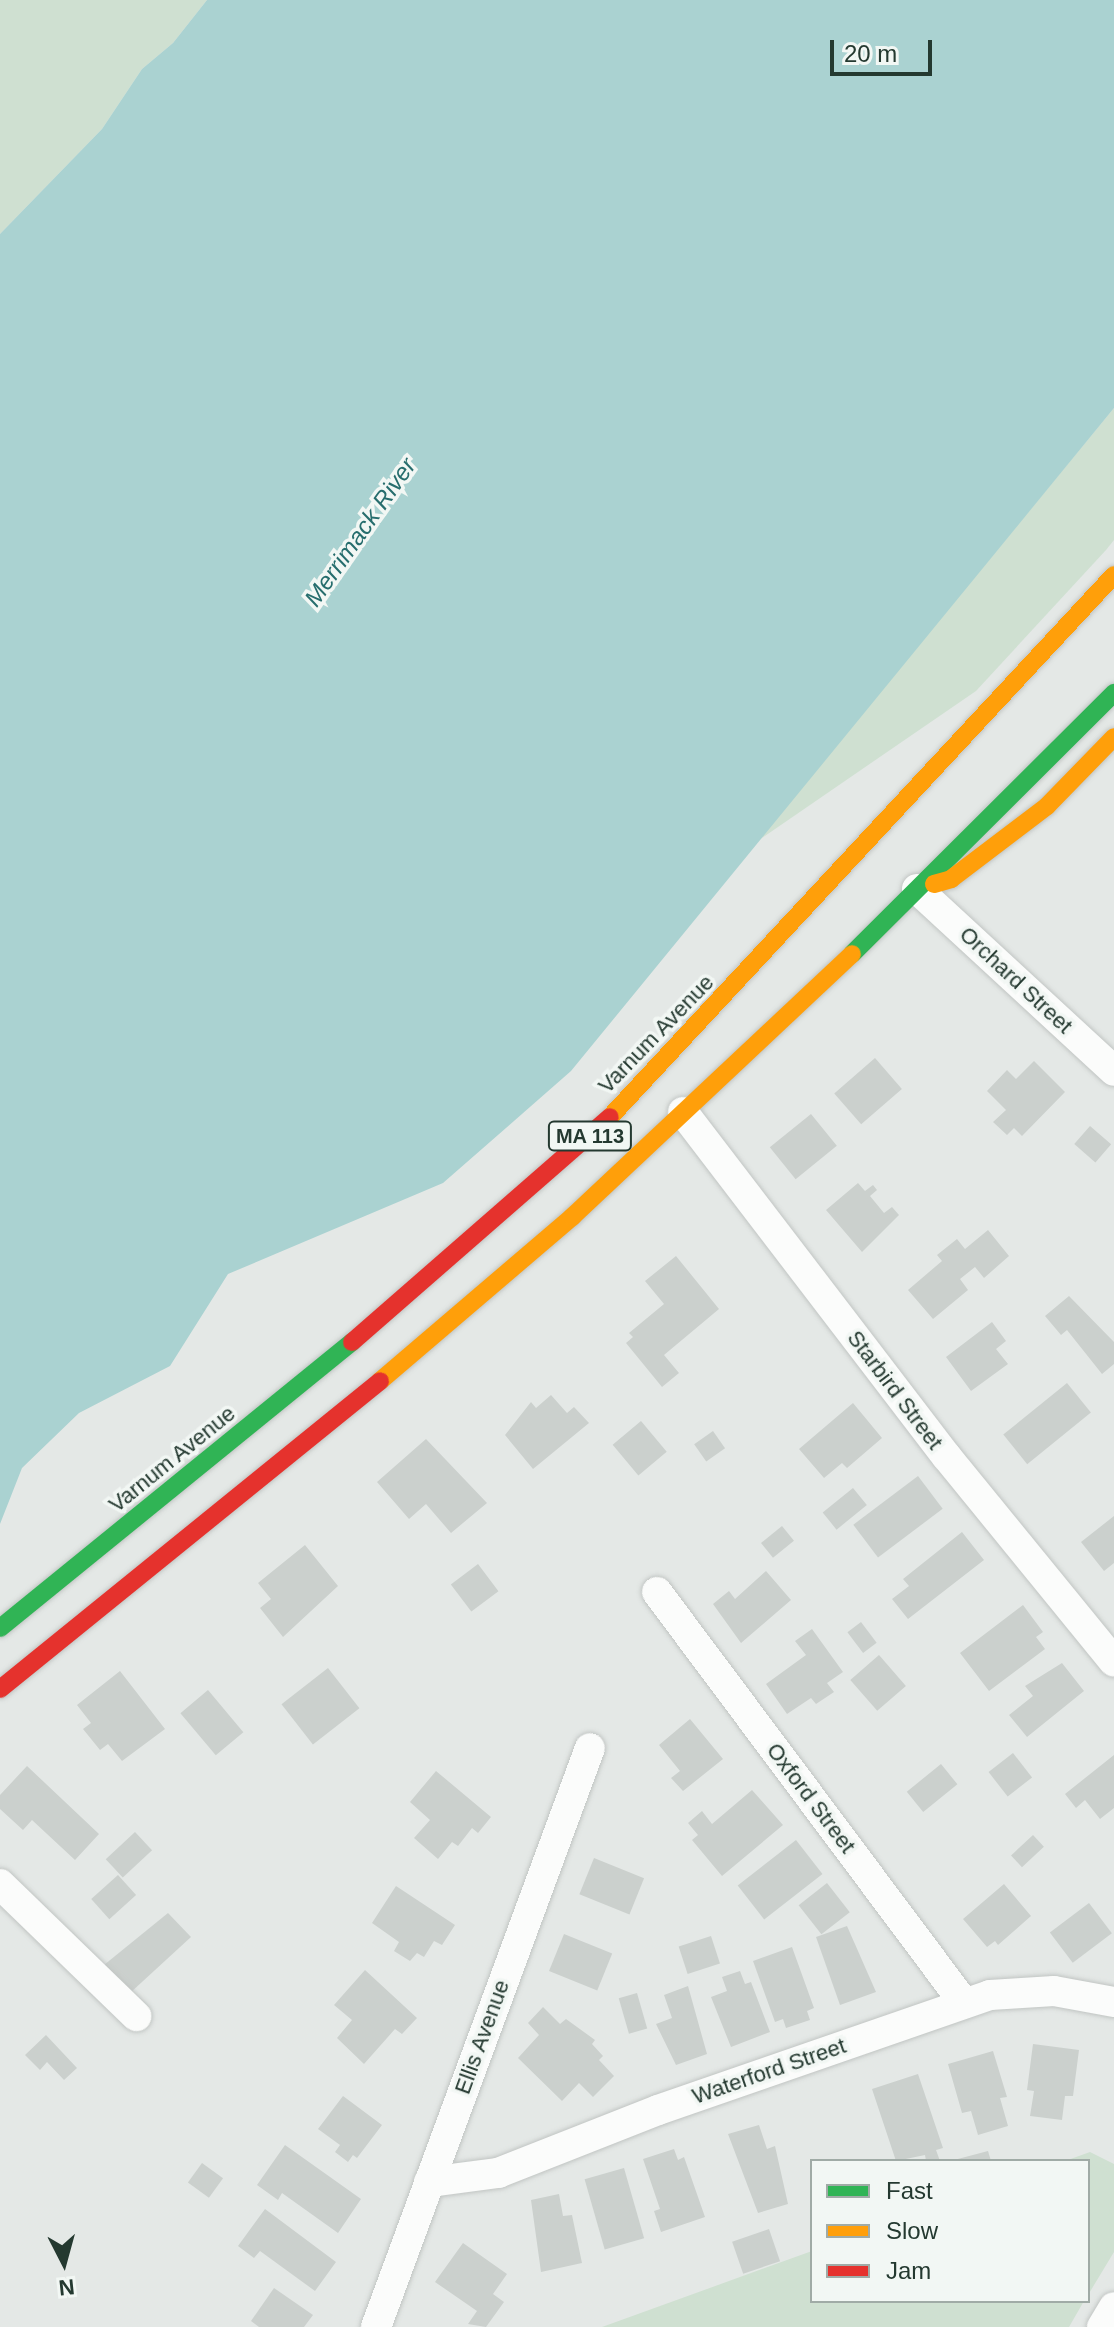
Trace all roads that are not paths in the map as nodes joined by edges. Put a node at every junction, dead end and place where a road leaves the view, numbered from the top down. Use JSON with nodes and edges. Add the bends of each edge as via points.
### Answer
{"nodes":[{"id":1,"x":1114,"y":575,"type":"edge"},
{"id":2,"x":1114,"y":693,"type":"edge"},
{"id":3,"x":1114,"y":737,"type":"edge"},
{"id":4,"x":917,"y":889,"type":"junction"},
{"id":5,"x":1114,"y":1071,"type":"edge"},
{"id":6,"x":683,"y":1112,"type":"junction"},
{"id":7,"x":657,"y":1592,"type":"dead end"},
{"id":8,"x":0,"y":1628,"type":"edge"},
{"id":9,"x":1114,"y":1662,"type":"edge"},
{"id":10,"x":0,"y":1689,"type":"edge"},
{"id":11,"x":590,"y":1748,"type":"dead end"},
{"id":12,"x":0,"y":1884,"type":"edge"},
{"id":13,"x":1114,"y":2002,"type":"edge"},
{"id":14,"x":964,"y":2003,"type":"junction"},
{"id":15,"x":136,"y":2016,"type":"dead end"},
{"id":16,"x":429,"y":2182,"type":"junction"},
{"id":17,"x":1114,"y":2307,"type":"edge"},
{"id":18,"x":376,"y":2327,"type":"edge"},
{"id":19,"x":1102,"y":2327,"type":"edge"}],
"edges":[{"from":1,"to":8,"type":"main road","name":"Varnum Avenue","number":"MA 113","via":[[624,1104],[296,1391]]},
{"from":2,"to":4,"type":"main road","number":"MA 113"},
{"from":3,"to":4,"type":"main road","via":[[1047,806],[951,879]]},
{"from":4,"to":5,"type":"street","name":"Orchard Street"},
{"from":4,"to":6,"type":"main road","number":"MA 113"},
{"from":6,"to":9,"type":"street","name":"Starbird Street","via":[[947,1457]]},
{"from":6,"to":10,"type":"main road","number":"MA 113","via":[[572,1217],[399,1365]]},
{"from":7,"to":14,"type":"street","name":"Oxford Street"},
{"from":11,"to":16,"type":"street","name":"Ellis Avenue"},
{"from":12,"to":15,"type":"street"},
{"from":13,"to":14,"type":"street","name":"Waterford Street","via":[[1024,1990]]},
{"from":14,"to":16,"type":"street","name":"Waterford Street","via":[[658,2110],[498,2173]]},
{"from":16,"to":18,"type":"street","name":"Ellis Avenue"},
{"from":17,"to":19,"type":"street"}]}
